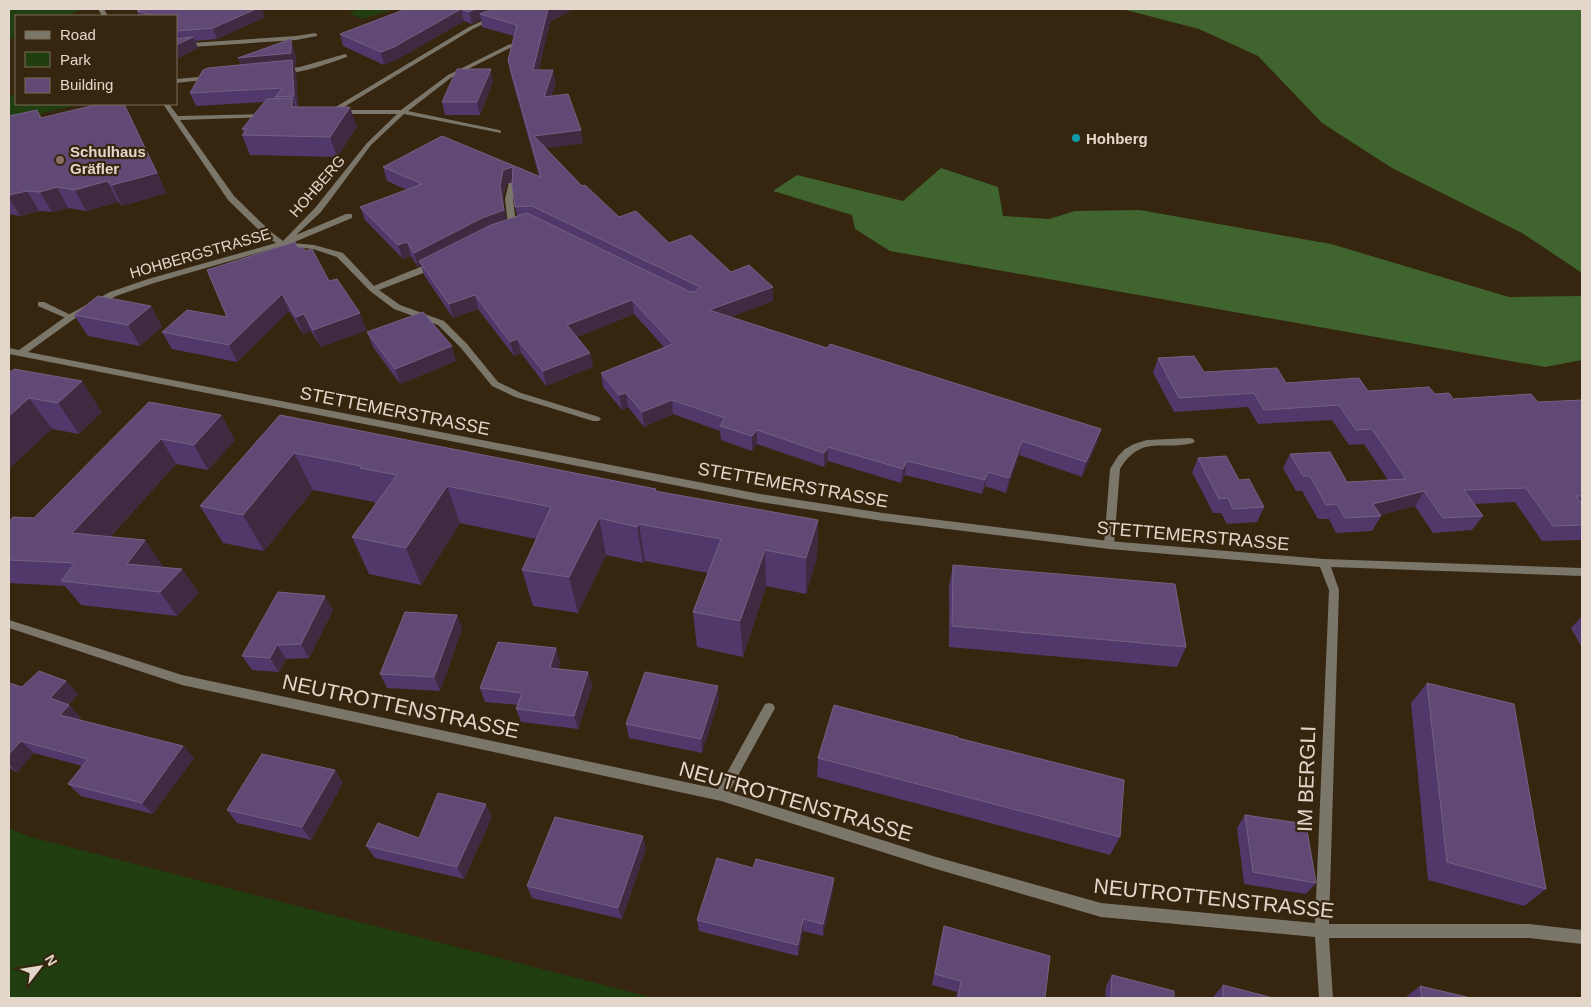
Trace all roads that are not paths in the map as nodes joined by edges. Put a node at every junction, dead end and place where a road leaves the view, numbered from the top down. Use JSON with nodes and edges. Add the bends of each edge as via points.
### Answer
{"nodes":[{"id":1,"x":512,"y":9,"type":"edge"},
{"id":2,"x":315,"y":35,"type":"dead end"},
{"id":3,"x":178,"y":46,"type":"edge"},
{"id":4,"x":510,"y":46,"type":"edge"},
{"id":5,"x":345,"y":56,"type":"dead end"},
{"id":6,"x":275,"y":72,"type":"edge"},
{"id":7,"x":222,"y":76,"type":"edge"},
{"id":8,"x":178,"y":81,"type":"edge"},
{"id":9,"x":167,"y":105,"type":"edge"},
{"id":10,"x":330,"y":112,"type":"junction"},
{"id":11,"x":403,"y":112,"type":"junction"},
{"id":12,"x":321,"y":113,"type":"edge"},
{"id":13,"x":272,"y":114,"type":"edge"},
{"id":14,"x":176,"y":118,"type":"junction"},
{"id":15,"x":499,"y":132,"type":"dead end"},
{"id":16,"x":512,"y":184,"type":"edge"},
{"id":17,"x":349,"y":216,"type":"dead end"},
{"id":18,"x":522,"y":224,"type":"edge"},
{"id":19,"x":512,"y":225,"type":"junction"},
{"id":20,"x":503,"y":229,"type":"edge"},
{"id":21,"x":282,"y":244,"type":"junction"},
{"id":22,"x":444,"y":258,"type":"edge"},
{"id":23,"x":373,"y":289,"type":"junction"},
{"id":24,"x":41,"y":304,"type":"dead end"},
{"id":25,"x":71,"y":317,"type":"junction"},
{"id":26,"x":9,"y":351,"type":"edge"},
{"id":27,"x":21,"y":353,"type":"junction"},
{"id":28,"x":596,"y":419,"type":"dead end"},
{"id":29,"x":1190,"y":441,"type":"dead end"},
{"id":30,"x":1109,"y":545,"type":"junction"},
{"id":31,"x":1324,"y":563,"type":"junction"},
{"id":32,"x":1582,"y":572,"type":"edge"},
{"id":33,"x":9,"y":624,"type":"edge"},
{"id":34,"x":769,"y":708,"type":"dead end"},
{"id":35,"x":721,"y":795,"type":"junction"},
{"id":36,"x":1322,"y":931,"type":"junction"},
{"id":37,"x":1582,"y":937,"type":"edge"},
{"id":38,"x":1326,"y":998,"type":"edge"}],
"edges":[{"from":1,"to":10,"type":"street","via":[[471,28]]},
{"from":2,"to":3,"type":"street"},
{"from":4,"to":11,"type":"street","name":"HOHBERG","via":[[450,76]]},
{"from":5,"to":6,"type":"street","via":[[301,69]]},
{"from":7,"to":8,"type":"street"},
{"from":9,"to":14,"type":"street","name":"HOHBERGSTRASSE"},
{"from":10,"to":11,"type":"street"},
{"from":10,"to":12,"type":"street"},
{"from":11,"to":15,"type":"street"},
{"from":11,"to":21,"type":"street","name":"HOHBERG","via":[[369,144],[318,210]]},
{"from":13,"to":14,"type":"street"},
{"from":14,"to":21,"type":"street","name":"HOHBERGSTRASSE","via":[[231,198]]},
{"from":16,"to":19,"type":"street","via":[[508,199]]},
{"from":17,"to":21,"type":"street"},
{"from":18,"to":19,"type":"street"},
{"from":19,"to":20,"type":"street"},
{"from":21,"to":23,"type":"street","name":"HOHBERG","via":[[314,247],[340,255]]},
{"from":21,"to":25,"type":"street","name":"HOHBERGSTRASSE","via":[[150,281],[113,294]]},
{"from":22,"to":23,"type":"street","via":[[423,270]]},
{"from":23,"to":28,"type":"street","name":"HOHBERG","via":[[397,307],[441,324],[495,384]]},
{"from":24,"to":25,"type":"street"},
{"from":25,"to":27,"type":"street","name":"HOHBERGSTRASSE"},
{"from":26,"to":27,"type":"street","name":"STETTEMERSTRASSE"},
{"from":27,"to":30,"type":"street","name":"STETTEMERSTRASSE","via":[[760,498],[892,519]]},
{"from":29,"to":30,"type":"street","via":[[1149,442],[1120,458],[1115,469]]},
{"from":30,"to":31,"type":"street","name":"STETTEMERSTRASSE"},
{"from":31,"to":32,"type":"street","name":"STETTEMERSTRASSE"},
{"from":31,"to":36,"type":"street","name":"IM BERGLI","via":[[1334,590]]},
{"from":33,"to":35,"type":"street","name":"NEUTROTTENSTRASSE","via":[[182,680]]},
{"from":34,"to":35,"type":"street"},
{"from":35,"to":36,"type":"street","name":"NEUTROTTENSTRASSE","via":[[936,863],[1101,910]]},
{"from":36,"to":37,"type":"street","name":"NEUTROTTENSTRASSE","via":[[1529,931]]},
{"from":36,"to":38,"type":"street","name":"IM BERGLI"}]}
